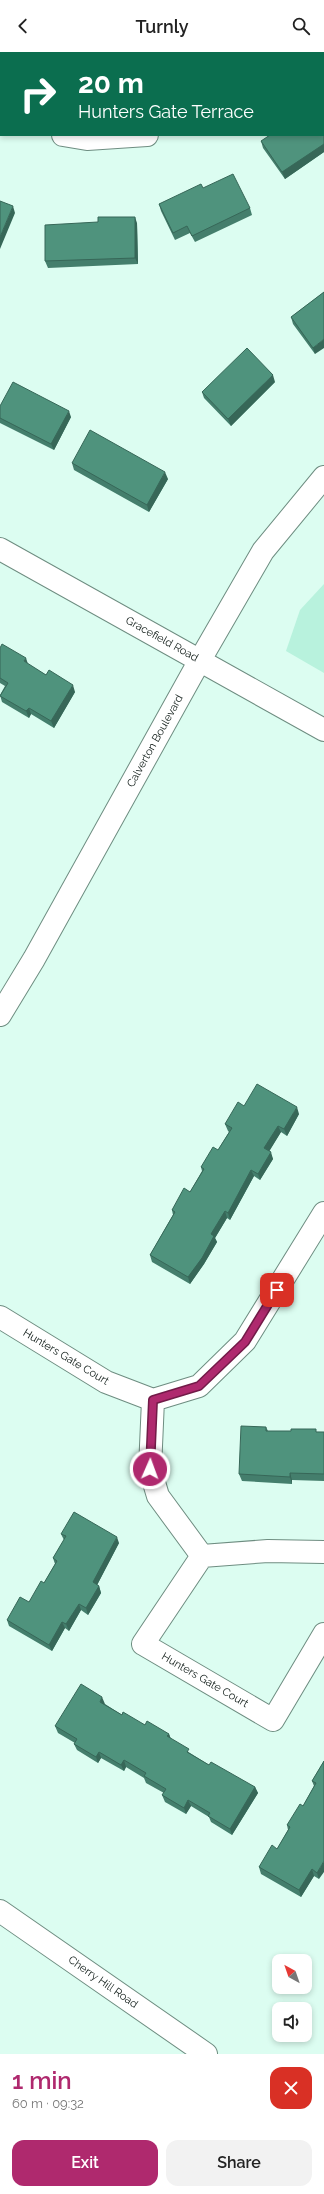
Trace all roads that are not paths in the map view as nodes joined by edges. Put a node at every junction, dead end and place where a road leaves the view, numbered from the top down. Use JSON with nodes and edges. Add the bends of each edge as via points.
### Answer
{"nodes":[{"id":1,"x":69,"y":136,"type":"edge"},
{"id":2,"x":132,"y":136,"type":"edge"},
{"id":3,"x":324,"y":477,"type":"edge"},
{"id":4,"x":0,"y":549,"type":"edge"},
{"id":5,"x":200,"y":660,"type":"junction"},
{"id":6,"x":324,"y":730,"type":"edge"},
{"id":7,"x":0,"y":1015,"type":"edge"},
{"id":8,"x":324,"y":1213,"type":"edge"},
{"id":9,"x":0,"y":1317,"type":"edge"},
{"id":10,"x":153,"y":1400,"type":"junction"},
{"id":11,"x":324,"y":1552,"type":"edge"},
{"id":12,"x":202,"y":1556,"type":"junction"},
{"id":13,"x":324,"y":1634,"type":"edge"},
{"id":14,"x":0,"y":1911,"type":"edge"},
{"id":15,"x":206,"y":2054,"type":"edge"}],
"edges":[{"from":1,"to":2,"type":"street","via":[[87,139]]},
{"from":3,"to":5,"type":"street","name":"Calverton Boulevard","via":[[263,551]]},
{"from":4,"to":5,"type":"street","name":"Gracefield Road"},
{"from":5,"to":6,"type":"street","name":"Gracefield Road"},
{"from":5,"to":7,"type":"street","name":"Calverton Boulevard","via":[[34,959]]},
{"from":8,"to":10,"type":"street","via":[[245,1342],[199,1386]]},
{"from":9,"to":10,"type":"street","name":"Hunters Gate Court","via":[[106,1382]]},
{"from":10,"to":12,"type":"street","via":[[150,1469],[158,1496]]},
{"from":11,"to":12,"type":"street","via":[[268,1551]]},
{"from":12,"to":13,"type":"street","name":"Hunters Gate Court","via":[[143,1644],[273,1720]]},
{"from":14,"to":15,"type":"street","name":"Cherry Hill Road"}]}
